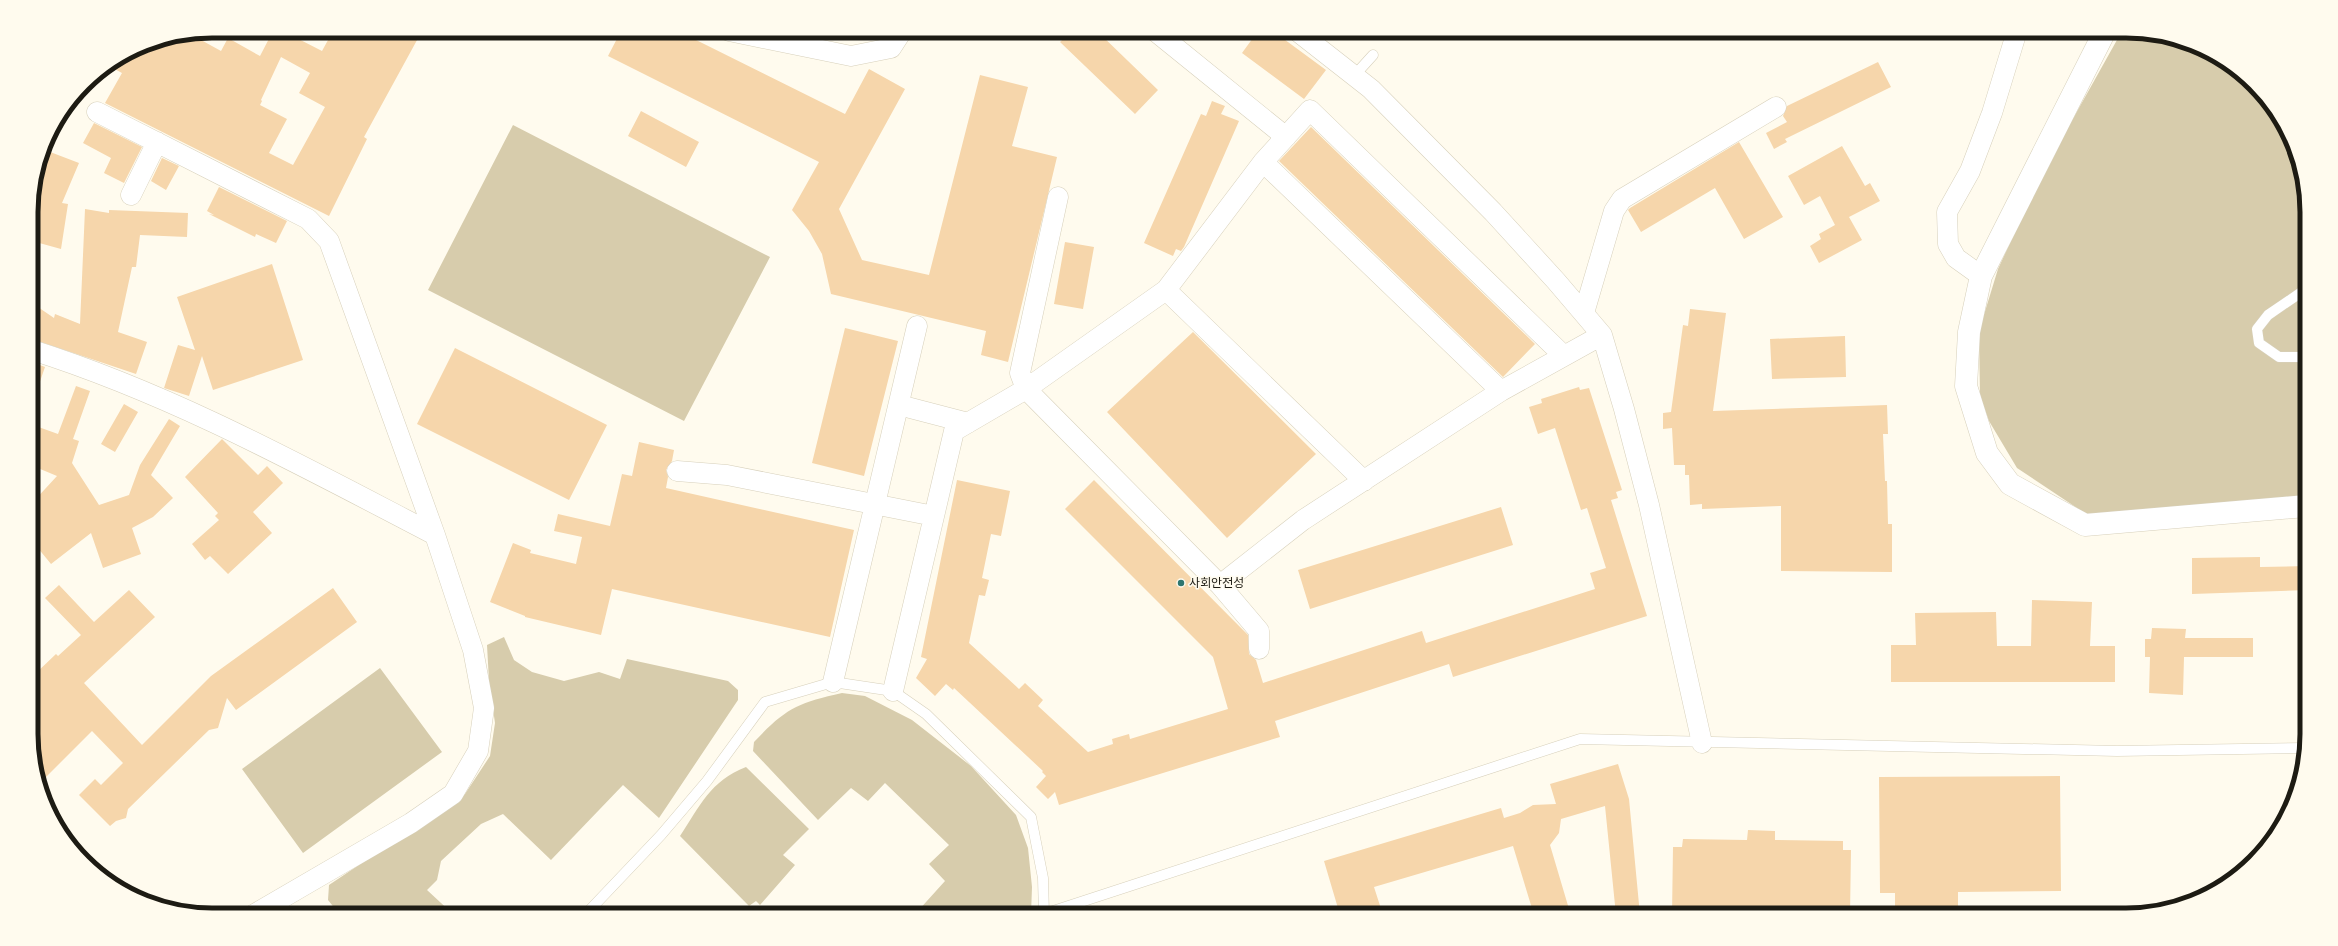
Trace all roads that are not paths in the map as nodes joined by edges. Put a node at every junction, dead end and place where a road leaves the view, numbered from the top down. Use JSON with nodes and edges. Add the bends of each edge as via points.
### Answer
{"nodes":[{"id":1,"x":763,"y":38,"type":"edge"},
{"id":2,"x":897,"y":38,"type":"edge"},
{"id":3,"x":1164,"y":38,"type":"edge"},
{"id":4,"x":1306,"y":38,"type":"edge"},
{"id":5,"x":2015,"y":38,"type":"edge"},
{"id":6,"x":2101,"y":38,"type":"edge"},
{"id":7,"x":1374,"y":55,"type":"dead end"},
{"id":8,"x":1354,"y":76,"type":"junction"},
{"id":9,"x":1776,"y":107,"type":"dead end"},
{"id":10,"x":97,"y":112,"type":"dead end"},
{"id":11,"x":1286,"y":137,"type":"junction"},
{"id":12,"x":157,"y":142,"type":"junction"},
{"id":13,"x":1263,"y":162,"type":"junction"},
{"id":14,"x":131,"y":195,"type":"dead end"},
{"id":15,"x":1058,"y":197,"type":"dead end"},
{"id":16,"x":1981,"y":276,"type":"junction"},
{"id":17,"x":1166,"y":290,"type":"junction"},
{"id":18,"x":2300,"y":292,"type":"edge"},
{"id":19,"x":1584,"y":314,"type":"junction"},
{"id":20,"x":917,"y":326,"type":"dead end"},
{"id":21,"x":1602,"y":335,"type":"junction"},
{"id":22,"x":38,"y":352,"type":"edge"},
{"id":23,"x":1564,"y":356,"type":"junction"},
{"id":24,"x":2300,"y":357,"type":"edge"},
{"id":25,"x":1026,"y":389,"type":"junction"},
{"id":26,"x":1501,"y":391,"type":"junction"},
{"id":27,"x":899,"y":405,"type":"junction"},
{"id":28,"x":968,"y":423,"type":"junction"},
{"id":29,"x":677,"y":471,"type":"dead end"},
{"id":30,"x":1364,"y":481,"type":"junction"},
{"id":31,"x":876,"y":505,"type":"junction"},
{"id":32,"x":2300,"y":507,"type":"edge"},
{"id":33,"x":934,"y":516,"type":"junction"},
{"id":34,"x":435,"y":535,"type":"junction"},
{"id":35,"x":1220,"y":585,"type":"junction"},
{"id":36,"x":1259,"y":648,"type":"dead end"},
{"id":37,"x":833,"y":682,"type":"junction"},
{"id":38,"x":893,"y":691,"type":"junction"},
{"id":39,"x":1702,"y":743,"type":"junction"},
{"id":40,"x":2300,"y":748,"type":"edge"},
{"id":41,"x":266,"y":908,"type":"edge"},
{"id":42,"x":591,"y":908,"type":"edge"},
{"id":43,"x":1044,"y":908,"type":"edge"},
{"id":44,"x":1062,"y":908,"type":"edge"}],
"edges":[{"from":1,"to":2,"type":"street","via":[[851,56],[891,48]]},
{"from":3,"to":11,"type":"street"},
{"from":4,"to":8,"type":"street"},
{"from":5,"to":16,"type":"street","via":[[1970,171],[1948,212],[1948,244],[1956,258]]},
{"from":6,"to":16,"type":"street"},
{"from":7,"to":8,"type":"lane"},
{"from":8,"to":19,"type":"street","via":[[1371,89],[1493,212]]},
{"from":9,"to":19,"type":"street","via":[[1622,199],[1614,211]]},
{"from":10,"to":12,"type":"street"},
{"from":11,"to":13,"type":"street"},
{"from":11,"to":23,"type":"street","via":[[1310,110]]},
{"from":12,"to":14,"type":"street"},
{"from":12,"to":34,"type":"street","via":[[308,219],[329,241]]},
{"from":13,"to":17,"type":"street"},
{"from":13,"to":26,"type":"street"},
{"from":15,"to":25,"type":"street","via":[[1020,373]]},
{"from":16,"to":32,"type":"street","via":[[1969,332],[1966,386],[1987,453],[2010,484],[2085,525]]},
{"from":17,"to":25,"type":"street"},
{"from":17,"to":30,"type":"street"},
{"from":18,"to":24,"type":"lane","via":[[2268,315],[2257,329],[2259,343],[2279,357]]},
{"from":19,"to":21,"type":"street"},
{"from":20,"to":27,"type":"street"},
{"from":21,"to":23,"type":"street"},
{"from":21,"to":39,"type":"street","via":[[1649,505]]},
{"from":22,"to":34,"type":"street","via":[[221,424]]},
{"from":23,"to":26,"type":"street"},
{"from":25,"to":28,"type":"street"},
{"from":25,"to":35,"type":"street"},
{"from":26,"to":30,"type":"street"},
{"from":27,"to":28,"type":"street"},
{"from":27,"to":31,"type":"street"},
{"from":28,"to":33,"type":"street","via":[[954,431]]},
{"from":29,"to":31,"type":"street","via":[[727,475]]},
{"from":30,"to":35,"type":"street","via":[[1303,520]]},
{"from":31,"to":33,"type":"street"},
{"from":31,"to":37,"type":"street"},
{"from":33,"to":38,"type":"street"},
{"from":34,"to":41,"type":"street","via":[[473,650],[484,708],[478,751],[453,794],[411,823]]},
{"from":35,"to":36,"type":"street","via":[[1259,631]]},
{"from":37,"to":38,"type":"lane"},
{"from":37,"to":42,"type":"lane","via":[[766,702],[671,823]]},
{"from":38,"to":43,"type":"lane","via":[[926,714],[1030,817],[1043,878]]},
{"from":39,"to":40,"type":"lane","via":[[2117,752]]},
{"from":39,"to":44,"type":"lane","via":[[1580,739]]}]}
